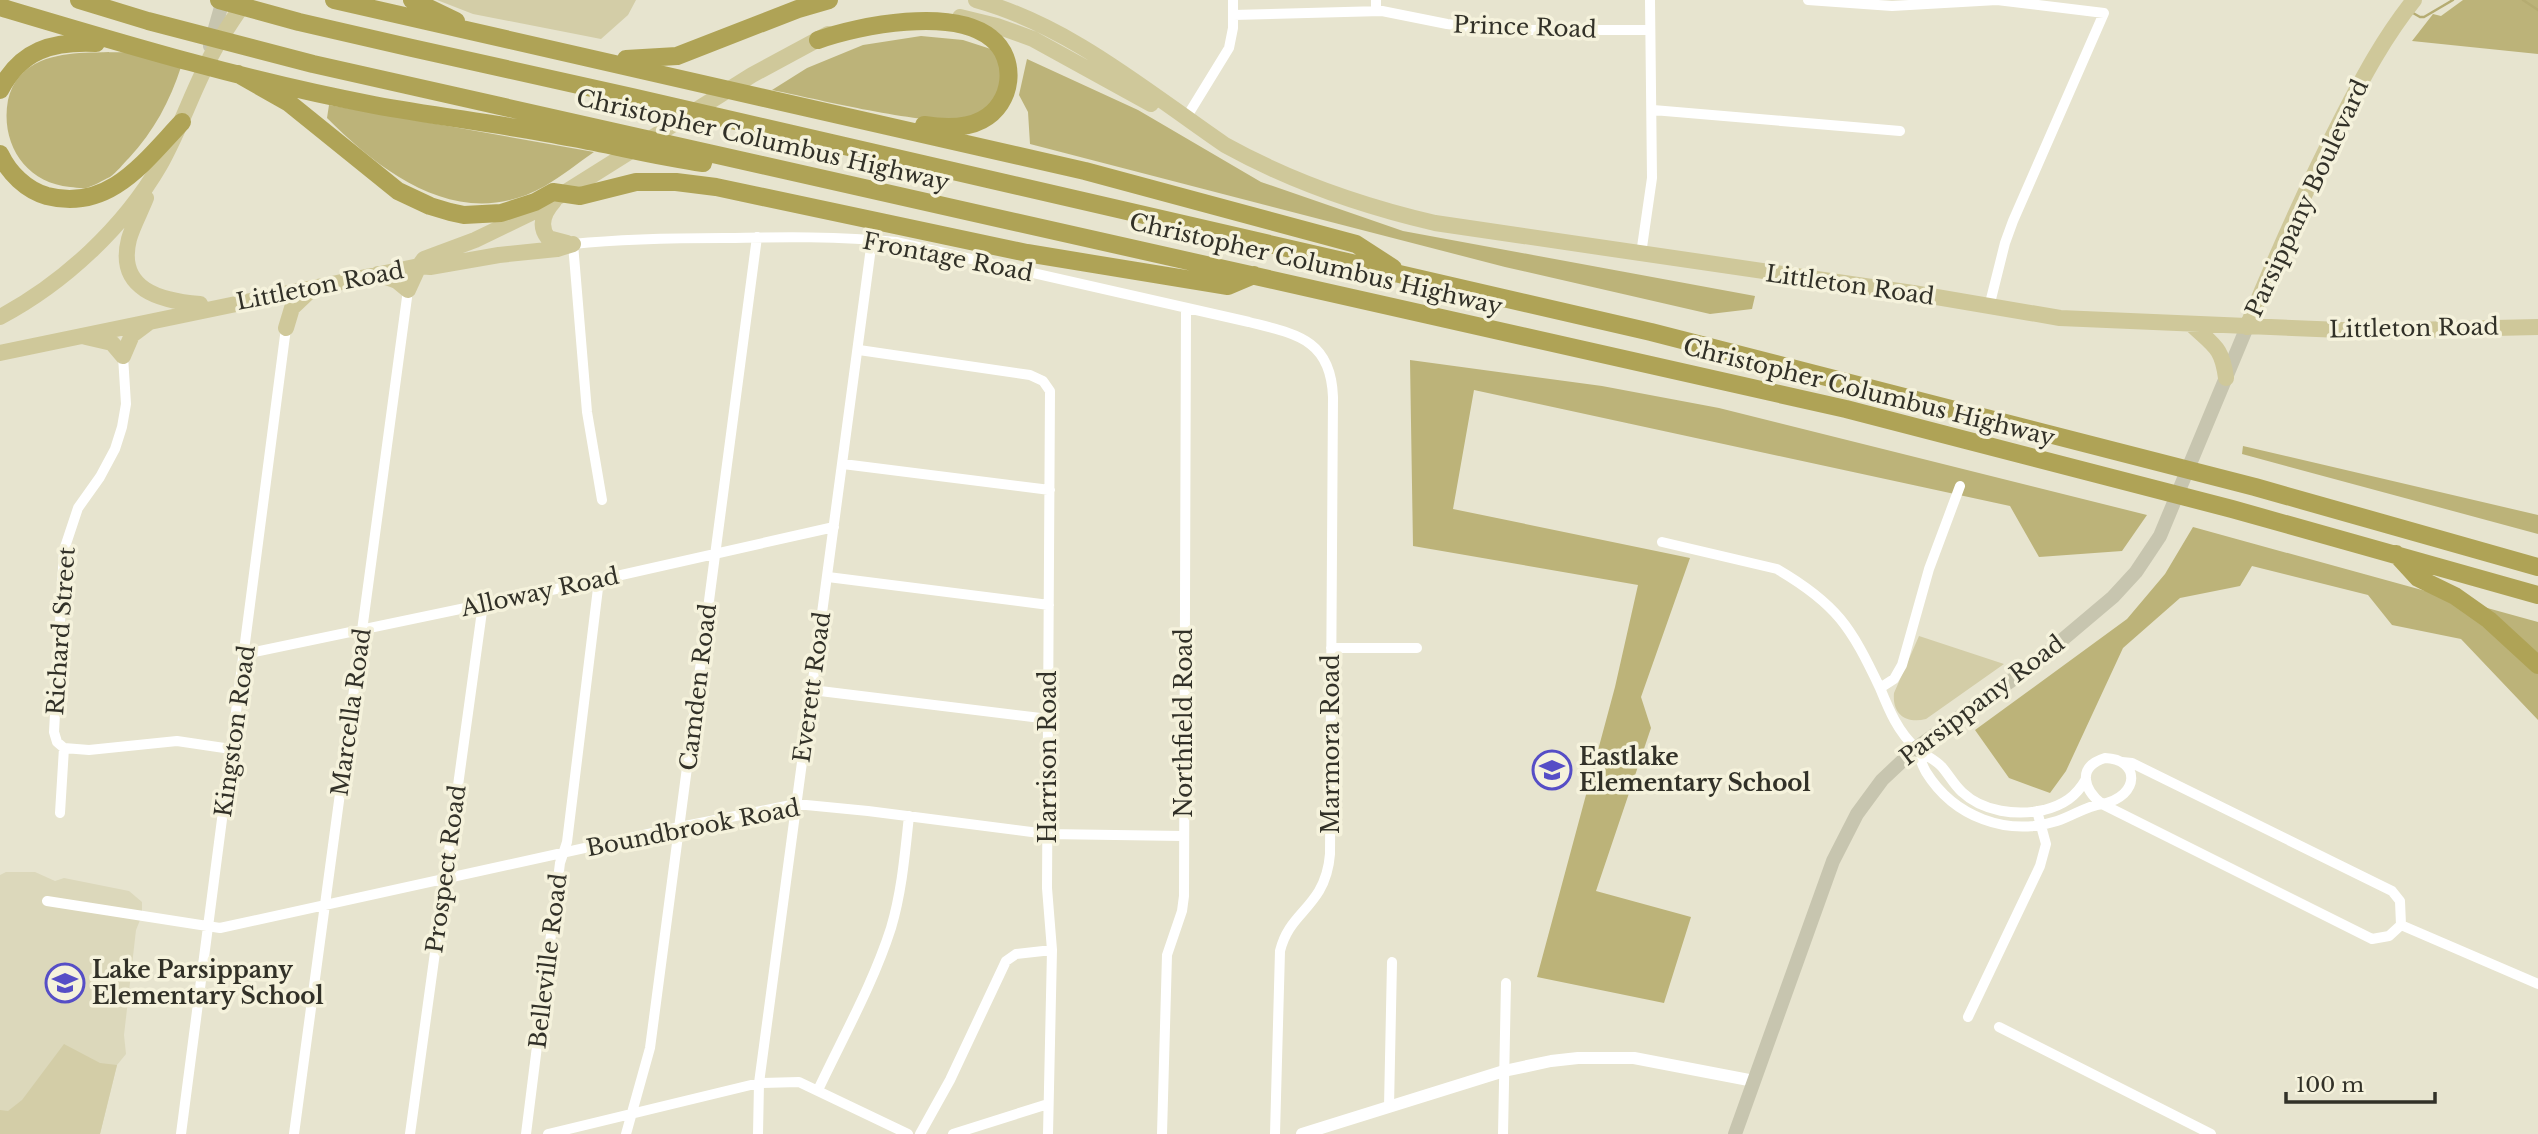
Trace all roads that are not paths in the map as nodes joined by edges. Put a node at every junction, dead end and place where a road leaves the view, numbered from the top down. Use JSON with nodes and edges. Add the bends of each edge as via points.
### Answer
{"nodes":[{"id":1,"x":79,"y":0,"type":"edge"},
{"id":2,"x":221,"y":0,"type":"edge"},
{"id":3,"x":246,"y":0,"type":"edge"},
{"id":4,"x":334,"y":0,"type":"edge"},
{"id":5,"x":412,"y":0,"type":"edge"},
{"id":6,"x":829,"y":0,"type":"edge"},
{"id":7,"x":976,"y":0,"type":"edge"},
{"id":8,"x":1233,"y":0,"type":"edge"},
{"id":9,"x":1376,"y":0,"type":"edge"},
{"id":10,"x":1650,"y":0,"type":"edge"},
{"id":11,"x":1808,"y":0,"type":"edge"},
{"id":12,"x":2414,"y":0,"type":"edge"},
{"id":13,"x":0,"y":7,"type":"edge"},
{"id":14,"x":1376,"y":11,"type":"junction"},
{"id":15,"x":1233,"y":15,"type":"junction"},
{"id":16,"x":1650,"y":30,"type":"junction"},
{"id":17,"x":488,"y":35,"type":"junction"},
{"id":18,"x":818,"y":40,"type":"junction"},
{"id":19,"x":152,"y":53,"type":"junction"},
{"id":20,"x":594,"y":59,"type":"junction"},
{"id":21,"x":237,"y":75,"type":"junction"},
{"id":22,"x":198,"y":85,"type":"junction"},
{"id":23,"x":0,"y":90,"type":"edge"},
{"id":24,"x":762,"y":97,"type":"junction"},
{"id":25,"x":1653,"y":110,"type":"junction"},
{"id":26,"x":1186,"y":118,"type":"junction"},
{"id":27,"x":181,"y":122,"type":"junction"},
{"id":28,"x":1899,"y":131,"type":"dead end"},
{"id":29,"x":169,"y":148,"type":"junction"},
{"id":30,"x":0,"y":154,"type":"edge"},
{"id":31,"x":812,"y":177,"type":"junction"},
{"id":32,"x":559,"y":196,"type":"junction"},
{"id":33,"x":757,"y":237,"type":"junction"},
{"id":34,"x":872,"y":240,"type":"junction"},
{"id":35,"x":573,"y":244,"type":"junction"},
{"id":36,"x":1641,"y":254,"type":"junction"},
{"id":37,"x":419,"y":266,"type":"junction"},
{"id":38,"x":378,"y":274,"type":"junction"},
{"id":39,"x":1254,"y":275,"type":"junction"},
{"id":40,"x":1405,"y":275,"type":"junction"},
{"id":41,"x":314,"y":287,"type":"junction"},
{"id":42,"x":408,"y":290,"type":"junction"},
{"id":43,"x":254,"y":299,"type":"junction"},
{"id":44,"x":221,"y":306,"type":"junction"},
{"id":45,"x":1989,"y":307,"type":"junction"},
{"id":46,"x":1186,"y":309,"type":"junction"},
{"id":47,"x":0,"y":317,"type":"edge"},
{"id":48,"x":152,"y":320,"type":"junction"},
{"id":49,"x":2192,"y":325,"type":"junction"},
{"id":50,"x":2247,"y":327,"type":"junction"},
{"id":51,"x":2538,"y":327,"type":"edge"},
{"id":52,"x":286,"y":328,"type":"junction"},
{"id":53,"x":80,"y":336,"type":"junction"},
{"id":54,"x":1314,"y":345,"type":"joint"},
{"id":55,"x":859,"y":350,"type":"junction"},
{"id":56,"x":0,"y":353,"type":"edge"},
{"id":57,"x":123,"y":356,"type":"junction"},
{"id":58,"x":2226,"y":378,"type":"junction"},
{"id":59,"x":843,"y":464,"type":"junction"},
{"id":60,"x":1960,"y":486,"type":"dead end"},
{"id":61,"x":1050,"y":490,"type":"junction"},
{"id":62,"x":603,"y":500,"type":"dead end"},
{"id":63,"x":834,"y":527,"type":"junction"},
{"id":64,"x":1662,"y":542,"type":"dead end"},
{"id":65,"x":716,"y":554,"type":"junction"},
{"id":66,"x":2396,"y":554,"type":"junction"},
{"id":67,"x":2538,"y":567,"type":"edge"},
{"id":68,"x":828,"y":577,"type":"junction"},
{"id":69,"x":600,"y":580,"type":"junction"},
{"id":70,"x":2538,"y":595,"type":"edge"},
{"id":71,"x":483,"y":604,"type":"junction"},
{"id":72,"x":1049,"y":605,"type":"junction"},
{"id":73,"x":362,"y":630,"type":"junction"},
{"id":74,"x":1331,"y":648,"type":"junction"},
{"id":75,"x":1417,"y":648,"type":"dead end"},
{"id":76,"x":246,"y":654,"type":"junction"},
{"id":77,"x":2538,"y":665,"type":"edge"},
{"id":78,"x":1880,"y":688,"type":"junction"},
{"id":79,"x":813,"y":690,"type":"junction"},
{"id":80,"x":1049,"y":719,"type":"junction"},
{"id":81,"x":64,"y":748,"type":"junction"},
{"id":82,"x":1916,"y":748,"type":"junction"},
{"id":83,"x":231,"y":749,"type":"junction"},
{"id":84,"x":2122,"y":762,"type":"junction"},
{"id":85,"x":2086,"y":779,"type":"junction"},
{"id":86,"x":796,"y":804,"type":"junction"},
{"id":87,"x":2102,"y":804,"type":"junction"},
{"id":88,"x":2037,"y":811,"type":"junction"},
{"id":89,"x":60,"y":813,"type":"dead end"},
{"id":90,"x":909,"y":816,"type":"junction"},
{"id":91,"x":2042,"y":825,"type":"junction"},
{"id":92,"x":680,"y":827,"type":"junction"},
{"id":93,"x":1047,"y":834,"type":"junction"},
{"id":94,"x":1183,"y":836,"type":"junction"},
{"id":95,"x":563,"y":853,"type":"junction"},
{"id":96,"x":444,"y":879,"type":"junction"},
{"id":97,"x":47,"y":901,"type":"dead end"},
{"id":98,"x":324,"y":906,"type":"junction"},
{"id":99,"x":2401,"y":925,"type":"junction"},
{"id":100,"x":210,"y":926,"type":"junction"},
{"id":101,"x":1052,"y":950,"type":"junction"},
{"id":102,"x":1392,"y":962,"type":"dead end"},
{"id":103,"x":1506,"y":983,"type":"dead end"},
{"id":104,"x":2538,"y":984,"type":"edge"},
{"id":105,"x":1968,"y":1017,"type":"dead end"},
{"id":106,"x":1999,"y":1027,"type":"dead end"},
{"id":107,"x":1504,"y":1071,"type":"junction"},
{"id":108,"x":1754,"y":1081,"type":"junction"},
{"id":109,"x":759,"y":1083,"type":"junction"},
{"id":110,"x":818,"y":1090,"type":"junction"},
{"id":111,"x":1048,"y":1104,"type":"junction"},
{"id":112,"x":1389,"y":1107,"type":"junction"},
{"id":113,"x":632,"y":1114,"type":"junction"},
{"id":114,"x":181,"y":1134,"type":"edge"},
{"id":115,"x":294,"y":1134,"type":"edge"},
{"id":116,"x":410,"y":1134,"type":"edge"},
{"id":117,"x":526,"y":1134,"type":"edge"},
{"id":118,"x":548,"y":1134,"type":"edge"},
{"id":119,"x":626,"y":1134,"type":"edge"},
{"id":120,"x":758,"y":1134,"type":"edge"},
{"id":121,"x":908,"y":1134,"type":"edge"},
{"id":122,"x":920,"y":1134,"type":"edge"},
{"id":123,"x":953,"y":1134,"type":"edge"},
{"id":124,"x":1048,"y":1134,"type":"edge"},
{"id":125,"x":1162,"y":1134,"type":"edge"},
{"id":126,"x":1275,"y":1134,"type":"edge"},
{"id":127,"x":1302,"y":1134,"type":"edge"},
{"id":128,"x":1503,"y":1134,"type":"edge"},
{"id":129,"x":1735,"y":1134,"type":"edge"},
{"id":130,"x":2211,"y":1134,"type":"edge"}],
"edges":[{"from":1,"to":31,"type":"highway","name":"Christopher Columbus Highway","via":[[291,59]]},
{"from":2,"to":22,"type":"main road"},
{"from":2,"to":40,"type":"highway","name":"Christopher Columbus Highway","via":[[399,46]]},
{"from":3,"to":22,"type":"main road","via":[[216,46]]},
{"from":4,"to":17,"type":"highway"},
{"from":5,"to":17,"type":"highway"},
{"from":6,"to":20,"type":"highway","via":[[677,56]]},
{"from":7,"to":26,"type":"main road","name":"Littleton Road","via":[[1018,13],[1068,37]]},
{"from":8,"to":15,"type":"street"},
{"from":9,"to":14,"type":"street"},
{"from":10,"to":16,"type":"street"},
{"from":11,"to":45,"type":"street","via":[[1892,6],[1997,0],[2104,13],[2012,221]]},
{"from":12,"to":50,"type":"main road","name":"Parsippany Boulevard","via":[[2367,69],[2319,161]]},
{"from":13,"to":19,"type":"highway"},
{"from":14,"to":15,"type":"street","name":"Prince Road"},
{"from":14,"to":16,"type":"street","name":"Prince Road","via":[[1495,30]]},
{"from":15,"to":26,"type":"street","via":[[1228,48]]},
{"from":16,"to":25,"type":"street"},
{"from":17,"to":20,"type":"highway"},
{"from":18,"to":24,"type":"highway","via":[[904,22],[970,27],[992,38],[1003,51],[1009,71],[1007,87],[993,112],[960,126],[934,127]]},
{"from":18,"to":26,"type":"main road","name":"Littleton Road","via":[[836,30],[889,16],[934,14],[978,21],[1034,39],[1138,98]]},
{"from":18,"to":32,"type":"main road","name":"Littleton Road","via":[[752,75]]},
{"from":19,"to":21,"type":"highway"},
{"from":19,"to":23,"type":"highway","via":[[97,43],[50,46],[15,66]]},
{"from":20,"to":24,"type":"highway"},
{"from":21,"to":31,"type":"highway","via":[[664,158]]},
{"from":21,"to":32,"type":"highway","via":[[289,103],[376,176],[430,206],[464,215],[501,213],[553,192]]},
{"from":22,"to":27,"type":"main road"},
{"from":24,"to":40,"type":"highway","via":[[1085,171],[1329,236],[1356,244]]},
{"from":25,"to":28,"type":"street"},
{"from":25,"to":36,"type":"street","via":[[1652,178]]},
{"from":26,"to":36,"type":"main road","name":"Littleton Road","via":[[1270,168],[1397,214]]},
{"from":27,"to":29,"type":"main road"},
{"from":27,"to":30,"type":"highway","via":[[122,181],[86,199],[38,193],[16,178]]},
{"from":29,"to":44,"type":"main road","via":[[129,237],[128,266],[138,284],[154,296]]},
{"from":29,"to":47,"type":"main road","via":[[142,193],[114,226],[59,277]]},
{"from":31,"to":39,"type":"highway","name":"Christopher Columbus Highway"},
{"from":32,"to":35,"type":"main road","via":[[544,215],[544,232],[548,238]]},
{"from":32,"to":37,"type":"main road","name":"Littleton Road","via":[[475,240],[424,259]]},
{"from":32,"to":39,"type":"highway","via":[[580,196],[636,182],[686,183],[1027,253],[1228,286]]},
{"from":33,"to":34,"type":"street","name":"Frontage Road"},
{"from":33,"to":35,"type":"street","name":"Frontage Road"},
{"from":33,"to":65,"type":"street","name":"Camden Road"},
{"from":34,"to":46,"type":"street","name":"Frontage Road","via":[[924,247]]},
{"from":34,"to":55,"type":"street","name":"Everett Road"},
{"from":35,"to":37,"type":"main road"},
{"from":35,"to":62,"type":"street","via":[[587,412]]},
{"from":36,"to":45,"type":"main road","name":"Littleton Road"},
{"from":37,"to":38,"type":"main road","name":"Littleton Road"},
{"from":37,"to":42,"type":"main road"},
{"from":38,"to":41,"type":"main road","name":"Littleton Road"},
{"from":38,"to":42,"type":"main road"},
{"from":39,"to":66,"type":"highway","name":"Christopher Columbus Highway","via":[[1846,410]]},
{"from":40,"to":67,"type":"highway","name":"Christopher Columbus Highway","via":[[1918,399]]},
{"from":41,"to":43,"type":"main road","name":"Littleton Road"},
{"from":41,"to":52,"type":"main road","via":[[292,308]]},
{"from":42,"to":73,"type":"street","name":"Marcella Road"},
{"from":43,"to":44,"type":"main road","name":"Littleton Road"},
{"from":43,"to":52,"type":"main road","via":[[279,308]]},
{"from":44,"to":48,"type":"main road","name":"Littleton Road"},
{"from":45,"to":49,"type":"main road","name":"Littleton Road","via":[[2060,318]]},
{"from":46,"to":54,"type":"street","name":"Frontage Road","via":[[1291,333]]},
{"from":46,"to":94,"type":"street","name":"Northfield Road"},
{"from":48,"to":53,"type":"main road","name":"Littleton Road"},
{"from":48,"to":57,"type":"main road","via":[[132,335]]},
{"from":49,"to":50,"type":"main road","name":"Littleton Road"},
{"from":49,"to":58,"type":"main road","via":[[2219,349]]},
{"from":50,"to":51,"type":"main road","name":"Littleton Road","via":[[2365,331]]},
{"from":50,"to":58,"type":"main road","name":"Parsippany Road"},
{"from":52,"to":76,"type":"street","name":"Kingston Road"},
{"from":53,"to":56,"type":"main road","name":"Littleton Road"},
{"from":53,"to":57,"type":"main road","via":[[112,343]]},
{"from":54,"to":74,"type":"street","name":"Marmora Road","via":[[1332,379]]},
{"from":55,"to":59,"type":"street","name":"Everett Road"},
{"from":55,"to":61,"type":"street","name":"Harrison Road","via":[[1030,375],[1043,381],[1050,391]]},
{"from":57,"to":81,"type":"street","name":"Richard Street","via":[[126,404],[122,427],[100,477],[78,508],[64,550],[54,732]]},
{"from":58,"to":82,"type":"main road","name":"Parsippany Road","via":[[2152,551],[2125,585],[2029,668]]},
{"from":59,"to":61,"type":"street"},
{"from":59,"to":63,"type":"street","name":"Everett Road"},
{"from":60,"to":78,"type":"street","via":[[1929,569],[1902,665],[1894,679]]},
{"from":61,"to":72,"type":"street","name":"Harrison Road"},
{"from":63,"to":65,"type":"street","name":"Alloway Road"},
{"from":63,"to":68,"type":"street","name":"Everett Road"},
{"from":64,"to":78,"type":"street","via":[[1777,569],[1793,578],[1842,619]]},
{"from":65,"to":69,"type":"street","name":"Alloway Road"},
{"from":65,"to":92,"type":"street","name":"Camden Road"},
{"from":66,"to":70,"type":"highway","name":"Christopher Columbus Highway"},
{"from":66,"to":77,"type":"highway","via":[[2418,578],[2489,620]]},
{"from":68,"to":72,"type":"street"},
{"from":68,"to":79,"type":"street","name":"Everett Road"},
{"from":69,"to":71,"type":"street","name":"Alloway Road"},
{"from":69,"to":95,"type":"street","name":"Belleville Road"},
{"from":71,"to":73,"type":"street","name":"Alloway Road"},
{"from":71,"to":96,"type":"street","name":"Prospect Road"},
{"from":72,"to":80,"type":"street","name":"Harrison Road"},
{"from":73,"to":76,"type":"street","name":"Alloway Road"},
{"from":73,"to":98,"type":"street","name":"Marcella Road"},
{"from":74,"to":75,"type":"street"},
{"from":74,"to":126,"type":"street","name":"Marmora Road","via":[[1331,854],[1320,890],[1292,923],[1280,951]]},
{"from":76,"to":83,"type":"street","name":"Kingston Road"},
{"from":78,"to":82,"type":"street","via":[[1897,726]]},
{"from":79,"to":80,"type":"street"},
{"from":79,"to":86,"type":"street","name":"Everett Road"},
{"from":80,"to":93,"type":"street","name":"Harrison Road"},
{"from":81,"to":83,"type":"street","via":[[89,750],[177,741]]},
{"from":81,"to":89,"type":"street","name":"Richard Street"},
{"from":82,"to":88,"type":"street","via":[[1941,765],[1962,793],[1981,804],[2009,812]]},
{"from":82,"to":91,"type":"street","via":[[1926,772],[1963,811],[1986,822]]},
{"from":82,"to":108,"type":"main road","name":"Parsippany Road","via":[[1872,793],[1833,861]]},
{"from":83,"to":100,"type":"street","name":"Kingston Road"},
{"from":84,"to":85,"type":"street","via":[[2099,760]]},
{"from":84,"to":87,"type":"street","via":[[2131,778],[2129,790],[2120,799]]},
{"from":84,"to":99,"type":"street","via":[[2392,891],[2400,901]]},
{"from":85,"to":87,"type":"street","via":[[2088,791]]},
{"from":85,"to":88,"type":"street","via":[[2068,800]]},
{"from":86,"to":90,"type":"street","name":"Boundbrook Road"},
{"from":86,"to":92,"type":"street","name":"Boundbrook Road"},
{"from":86,"to":109,"type":"street","name":"Everett Road"},
{"from":87,"to":91,"type":"street"},
{"from":87,"to":99,"type":"street","via":[[2372,939],[2389,936]]},
{"from":88,"to":91,"type":"street"},
{"from":90,"to":93,"type":"street","name":"Boundbrook Road"},
{"from":90,"to":110,"type":"street","via":[[892,925]]},
{"from":91,"to":105,"type":"street","via":[[2046,844],[2040,866]]},
{"from":92,"to":95,"type":"street","name":"Boundbrook Road"},
{"from":92,"to":113,"type":"street","name":"Camden Road","via":[[650,1048]]},
{"from":93,"to":94,"type":"street","name":"Boundbrook Road"},
{"from":93,"to":101,"type":"street","name":"Harrison Road"},
{"from":94,"to":125,"type":"street","name":"Northfield Road","via":[[1182,911],[1167,955]]},
{"from":95,"to":96,"type":"street","name":"Boundbrook Road"},
{"from":95,"to":117,"type":"street","name":"Belleville Road"},
{"from":96,"to":98,"type":"street","name":"Boundbrook Road"},
{"from":96,"to":116,"type":"street","name":"Prospect Road"},
{"from":97,"to":100,"type":"street","name":"Boundbrook Road"},
{"from":98,"to":100,"type":"street","name":"Boundbrook Road","via":[[220,929]]},
{"from":98,"to":115,"type":"street","name":"Marcella Road"},
{"from":99,"to":104,"type":"street"},
{"from":100,"to":114,"type":"street","name":"Kingston Road"},
{"from":101,"to":111,"type":"street","name":"Harrison Road"},
{"from":101,"to":122,"type":"street","via":[[1016,954],[1006,961]]},
{"from":102,"to":112,"type":"street"},
{"from":103,"to":107,"type":"street"},
{"from":106,"to":130,"type":"street"},
{"from":107,"to":108,"type":"street","via":[[1578,1058],[1634,1058]]},
{"from":107,"to":112,"type":"street"},
{"from":107,"to":128,"type":"street"},
{"from":108,"to":129,"type":"main road","name":"Parsippany Road"},
{"from":109,"to":110,"type":"street","via":[[799,1082]]},
{"from":109,"to":113,"type":"street"},
{"from":109,"to":120,"type":"street","name":"Everett Road"},
{"from":110,"to":121,"type":"street"},
{"from":111,"to":123,"type":"street"},
{"from":111,"to":124,"type":"street","name":"Harrison Road"},
{"from":112,"to":127,"type":"street"},
{"from":113,"to":118,"type":"street"},
{"from":113,"to":119,"type":"street","name":"Camden Road"}]}
